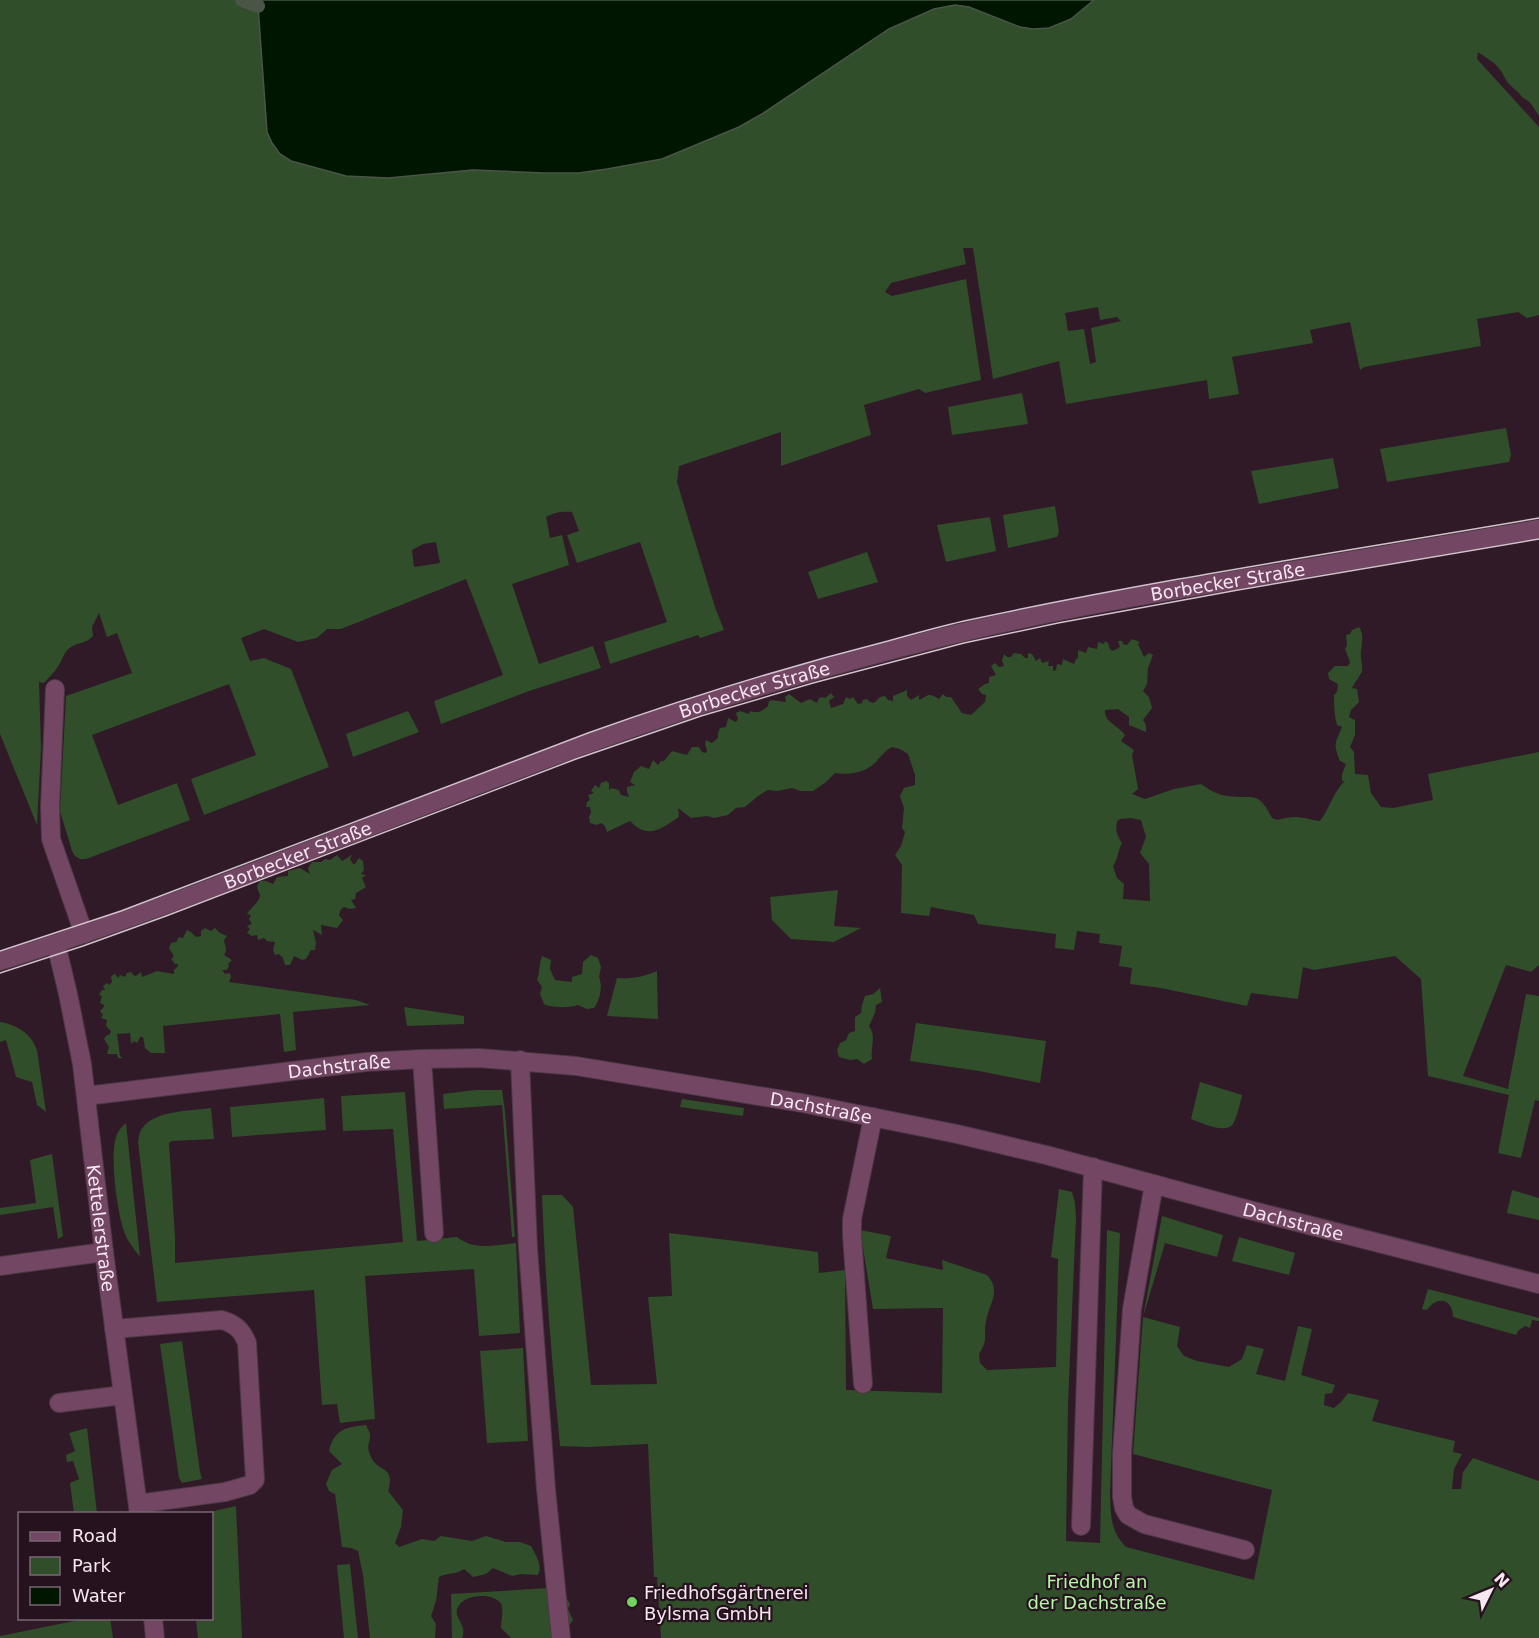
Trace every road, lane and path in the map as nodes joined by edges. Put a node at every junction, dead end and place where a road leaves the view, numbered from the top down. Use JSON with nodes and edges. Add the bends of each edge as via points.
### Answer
{"nodes":[{"id":1,"x":1539,"y":528,"type":"edge"},
{"id":2,"x":55,"y":689,"type":"dead end"},
{"id":3,"x":84,"y":934,"type":"junction"},
{"id":4,"x":56,"y":944,"type":"junction"},
{"id":5,"x":0,"y":961,"type":"edge"},
{"id":6,"x":422,"y":1059,"type":"junction"},
{"id":7,"x":520,"y":1060,"type":"junction"},
{"id":8,"x":86,"y":1096,"type":"junction"},
{"id":9,"x":873,"y":1117,"type":"junction"},
{"id":10,"x":1094,"y":1167,"type":"junction"},
{"id":11,"x":1154,"y":1184,"type":"junction"},
{"id":12,"x":435,"y":1233,"type":"dead end"},
{"id":13,"x":104,"y":1252,"type":"junction"},
{"id":14,"x":0,"y":1266,"type":"edge"},
{"id":15,"x":1539,"y":1284,"type":"edge"},
{"id":16,"x":114,"y":1329,"type":"junction"},
{"id":17,"x":863,"y":1384,"type":"dead end"},
{"id":18,"x":123,"y":1395,"type":"junction"},
{"id":19,"x":59,"y":1404,"type":"dead end"},
{"id":20,"x":138,"y":1509,"type":"edge"},
{"id":21,"x":1081,"y":1526,"type":"dead end"},
{"id":22,"x":1245,"y":1550,"type":"dead end"},
{"id":23,"x":153,"y":1620,"type":"edge"},
{"id":24,"x":155,"y":1638,"type":"edge"},
{"id":25,"x":561,"y":1638,"type":"edge"}],
"edges":[{"from":1,"to":3,"type":"street","name":"Borbecker Straße","via":[[999,624],[785,680],[558,754]]},
{"from":2,"to":3,"type":"street","via":[[51,839]]},
{"from":3,"to":4,"type":"street","name":"Borbecker Straße"},
{"from":4,"to":5,"type":"street","name":"Borbecker Straße"},
{"from":4,"to":8,"type":"street","name":"Kettelerstraße"},
{"from":6,"to":7,"type":"street","name":"Dachstraße"},
{"from":6,"to":8,"type":"street","name":"Dachstraße","via":[[332,1065]]},
{"from":6,"to":12,"type":"street"},
{"from":7,"to":9,"type":"street","name":"Dachstraße","via":[[632,1074]]},
{"from":7,"to":25,"type":"street","via":[[529,1259]]},
{"from":8,"to":13,"type":"street","name":"Kettelerstraße"},
{"from":9,"to":10,"type":"street","name":"Dachstraße"},
{"from":9,"to":17,"type":"street","via":[[852,1219]]},
{"from":10,"to":11,"type":"street","name":"Dachstraße"},
{"from":10,"to":21,"type":"street"},
{"from":11,"to":15,"type":"street","name":"Dachstraße"},
{"from":11,"to":22,"type":"street","via":[[1131,1309],[1122,1453],[1124,1508],[1144,1524]]},
{"from":13,"to":14,"type":"street"},
{"from":13,"to":16,"type":"street","name":"Kettelerstraße"},
{"from":16,"to":18,"type":"street","name":"Kettelerstraße"},
{"from":16,"to":20,"type":"street","via":[[222,1320],[239,1329],[247,1343],[255,1480],[245,1487]]},
{"from":18,"to":19,"type":"street"},
{"from":18,"to":20,"type":"street","name":"Kettelerstraße"},
{"from":23,"to":24,"type":"street"}]}
